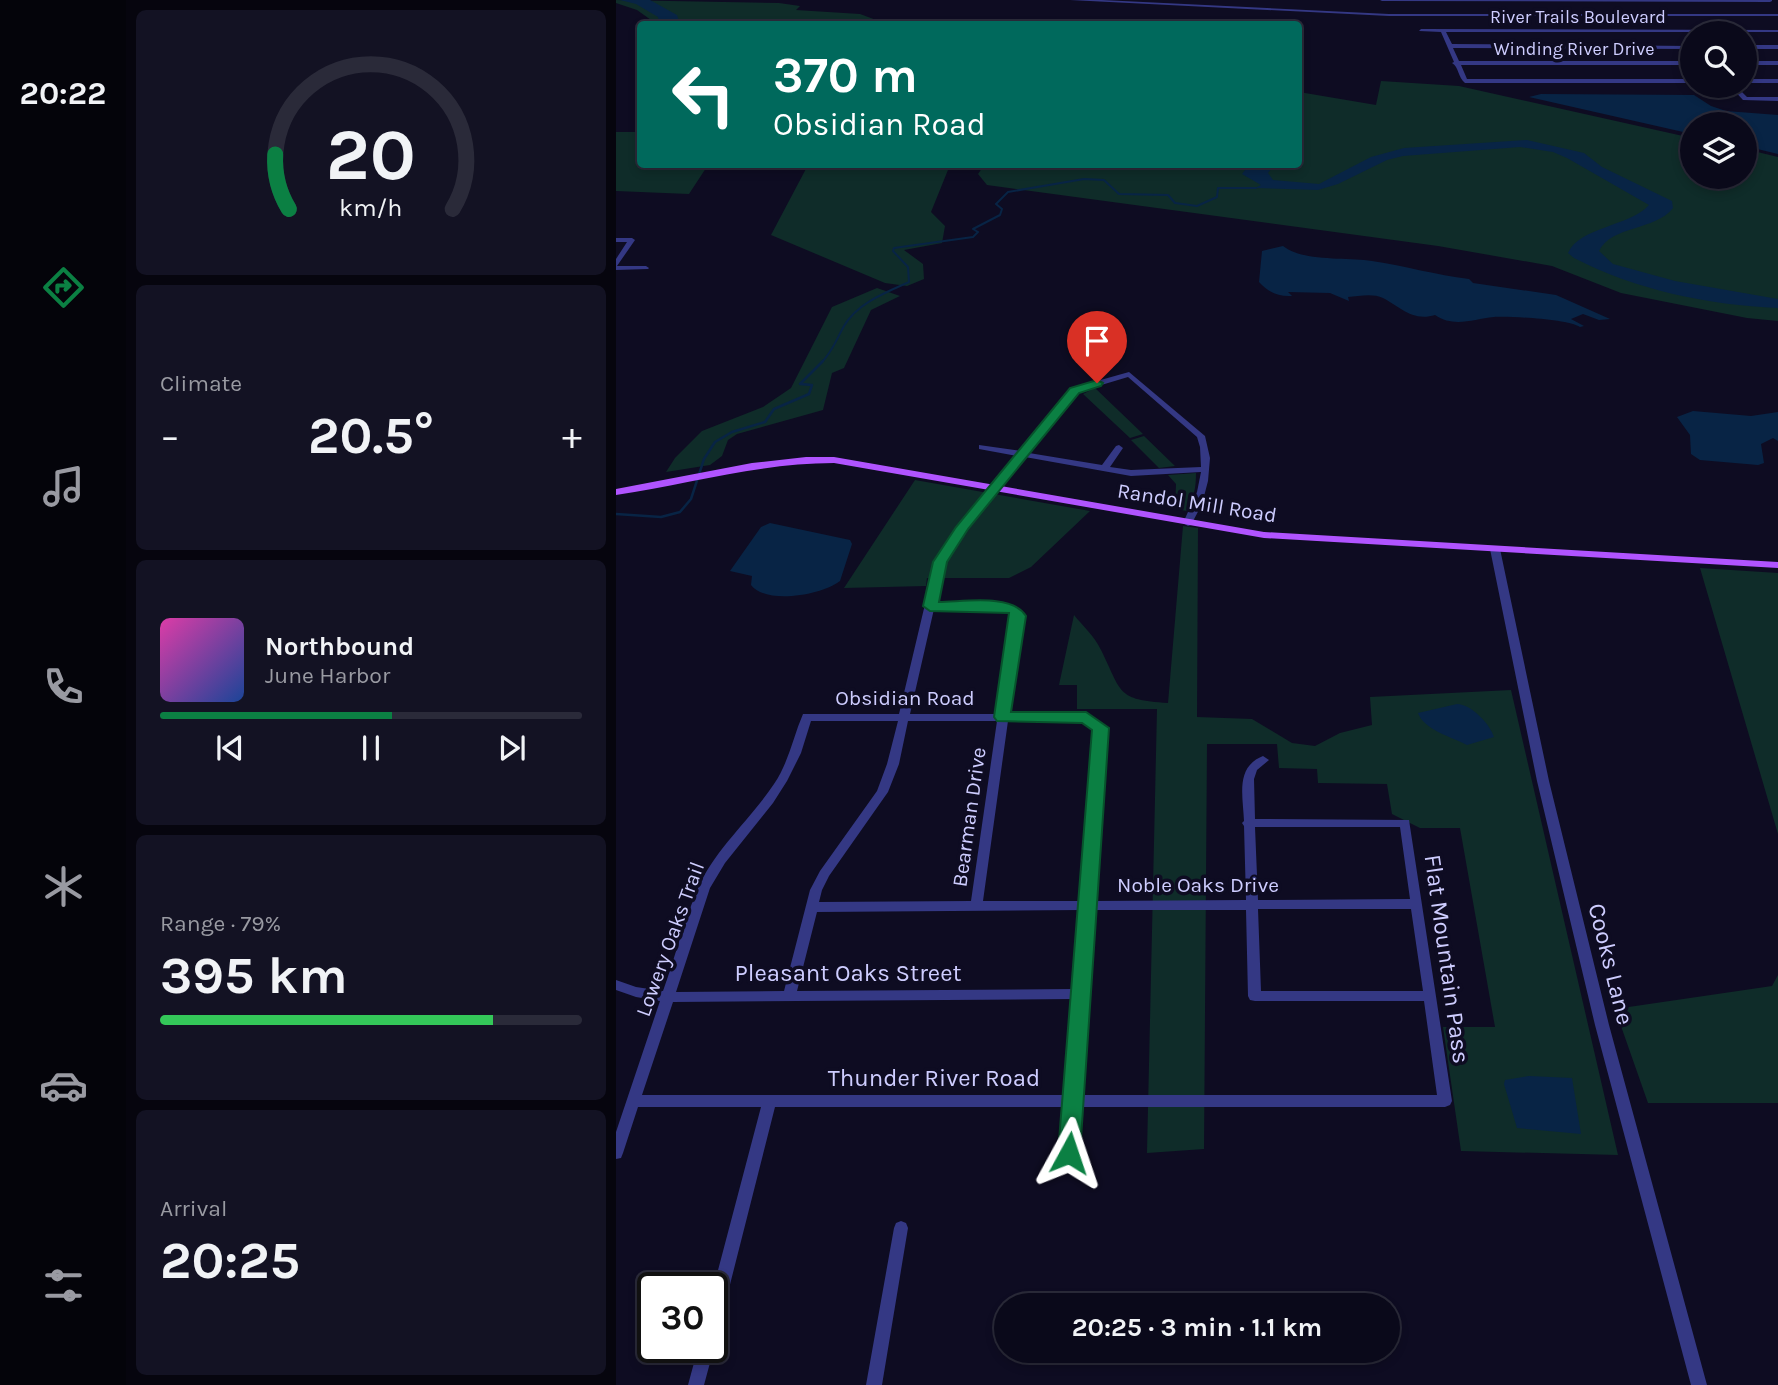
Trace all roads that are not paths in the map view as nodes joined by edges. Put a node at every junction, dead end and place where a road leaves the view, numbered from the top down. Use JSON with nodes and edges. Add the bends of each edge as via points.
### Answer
{"nodes":[{"id":1,"x":1072,"y":0,"type":"edge"},
{"id":2,"x":1341,"y":0,"type":"edge"},
{"id":3,"x":1382,"y":0,"type":"edge"},
{"id":4,"x":1579,"y":0,"type":"edge"},
{"id":5,"x":1770,"y":0,"type":"edge"},
{"id":6,"x":1146,"y":2,"type":"edge"},
{"id":7,"x":1778,"y":6,"type":"edge"},
{"id":8,"x":1339,"y":14,"type":"junction"},
{"id":9,"x":1589,"y":15,"type":"junction"},
{"id":10,"x":1778,"y":15,"type":"edge"},
{"id":11,"x":1338,"y":21,"type":"dead end"},
{"id":12,"x":1421,"y":30,"type":"dead end"},
{"id":13,"x":1443,"y":30,"type":"junction"},
{"id":14,"x":1599,"y":30,"type":"junction"},
{"id":15,"x":1778,"y":31,"type":"edge"},
{"id":16,"x":1450,"y":46,"type":"junction"},
{"id":17,"x":1610,"y":47,"type":"junction"},
{"id":18,"x":1680,"y":47,"type":"edge"},
{"id":19,"x":1757,"y":47,"type":"edge"},
{"id":20,"x":1778,"y":47,"type":"edge"},
{"id":21,"x":1455,"y":63,"type":"junction"},
{"id":22,"x":1626,"y":63,"type":"junction"},
{"id":23,"x":1680,"y":63,"type":"edge"},
{"id":24,"x":1757,"y":63,"type":"edge"},
{"id":25,"x":1778,"y":63,"type":"edge"},
{"id":26,"x":1680,"y":80,"type":"edge"},
{"id":27,"x":1757,"y":80,"type":"edge"},
{"id":28,"x":1637,"y":81,"type":"junction"},
{"id":29,"x":1778,"y":81,"type":"edge"},
{"id":30,"x":1744,"y":98,"type":"edge"},
{"id":31,"x":1778,"y":99,"type":"edge"},
{"id":32,"x":616,"y":240,"type":"edge"},
{"id":33,"x":616,"y":266,"type":"edge"},
{"id":34,"x":646,"y":268,"type":"dead end"},
{"id":35,"x":982,"y":447,"type":"dead end"},
{"id":36,"x":1119,"y":448,"type":"dead end"},
{"id":37,"x":1022,"y":454,"type":"junction"},
{"id":38,"x":1104,"y":469,"type":"junction"},
{"id":39,"x":1203,"y":469,"type":"junction"},
{"id":40,"x":995,"y":488,"type":"junction"},
{"id":41,"x":616,"y":492,"type":"edge"},
{"id":42,"x":1188,"y":523,"type":"junction"},
{"id":43,"x":1495,"y":549,"type":"junction"},
{"id":44,"x":1778,"y":565,"type":"edge"},
{"id":45,"x":930,"y":606,"type":"junction"},
{"id":46,"x":807,"y":716,"type":"joint"},
{"id":47,"x":904,"y":717,"type":"junction"},
{"id":48,"x":1002,"y":717,"type":"junction"},
{"id":49,"x":1263,"y":760,"type":"dead end"},
{"id":50,"x":1248,"y":823,"type":"junction"},
{"id":51,"x":1252,"y":904,"type":"junction"},
{"id":52,"x":1416,"y":904,"type":"junction"},
{"id":53,"x":1088,"y":905,"type":"junction"},
{"id":54,"x":976,"y":906,"type":"junction"},
{"id":55,"x":811,"y":907,"type":"junction"},
{"id":56,"x":616,"y":985,"type":"edge"},
{"id":57,"x":1082,"y":995,"type":"junction"},
{"id":58,"x":789,"y":996,"type":"junction"},
{"id":59,"x":1430,"y":996,"type":"junction"},
{"id":60,"x":668,"y":998,"type":"junction"},
{"id":61,"x":634,"y":1101,"type":"junction"},
{"id":62,"x":770,"y":1101,"type":"junction"},
{"id":63,"x":1074,"y":1101,"type":"junction"},
{"id":64,"x":1445,"y":1101,"type":"joint"},
{"id":65,"x":616,"y":1153,"type":"edge"},
{"id":66,"x":1069,"y":1153,"type":"dead end"},
{"id":67,"x":901,"y":1228,"type":"dead end"},
{"id":68,"x":726,"y":1272,"type":"edge"},
{"id":69,"x":702,"y":1363,"type":"edge"},
{"id":70,"x":696,"y":1385,"type":"edge"},
{"id":71,"x":874,"y":1385,"type":"edge"},
{"id":72,"x":1699,"y":1385,"type":"edge"}],
"edges":[{"from":1,"to":6,"type":"street"},
{"from":2,"to":8,"type":"street"},
{"from":3,"to":4,"type":"street"},
{"from":4,"to":5,"type":"street"},
{"from":4,"to":9,"type":"street"},
{"from":5,"to":7,"type":"street"},
{"from":6,"to":8,"type":"street"},
{"from":8,"to":9,"type":"street"},
{"from":8,"to":11,"type":"street"},
{"from":9,"to":10,"type":"street"},
{"from":9,"to":14,"type":"street"},
{"from":12,"to":13,"type":"street","name":"River Trails Boulevard"},
{"from":13,"to":14,"type":"street","name":"River Trails Boulevard"},
{"from":13,"to":16,"type":"street"},
{"from":14,"to":15,"type":"street","name":"River Trails Boulevard"},
{"from":14,"to":17,"type":"street"},
{"from":16,"to":17,"type":"street"},
{"from":16,"to":21,"type":"street"},
{"from":17,"to":18,"type":"street"},
{"from":17,"to":22,"type":"street"},
{"from":19,"to":20,"type":"street"},
{"from":21,"to":22,"type":"street","name":"Winding River Drive"},
{"from":21,"to":28,"type":"street","via":[[1465,81]]},
{"from":22,"to":23,"type":"street","name":"Winding River Drive"},
{"from":22,"to":28,"type":"street"},
{"from":24,"to":25,"type":"street"},
{"from":26,"to":28,"type":"street"},
{"from":27,"to":29,"type":"street"},
{"from":30,"to":31,"type":"street"},
{"from":32,"to":33,"type":"street","via":[[632,240]]},
{"from":33,"to":34,"type":"street"},
{"from":35,"to":37,"type":"street"},
{"from":36,"to":38,"type":"street"},
{"from":37,"to":38,"type":"street"},
{"from":37,"to":39,"type":"street","via":[[1075,390],[1129,374],[1201,436]]},
{"from":37,"to":40,"type":"street"},
{"from":38,"to":39,"type":"street","via":[[1138,474]]},
{"from":39,"to":42,"type":"street","via":[[1200,499]]},
{"from":40,"to":41,"type":"main road","name":"Randol Mill Road","via":[[834,460],[793,460]]},
{"from":40,"to":42,"type":"main road","name":"Randol Mill Road"},
{"from":40,"to":45,"type":"street","via":[[946,551]]},
{"from":42,"to":43,"type":"main road","name":"Randol Mill Road","via":[[1264,535]]},
{"from":43,"to":44,"type":"main road","name":"Randol Mill Road"},
{"from":43,"to":72,"type":"street","name":"Cooks Lane","via":[[1543,781],[1602,1026]]},
{"from":45,"to":47,"type":"street"},
{"from":45,"to":48,"type":"street","name":"Bearman Drive","via":[[1015,610],[1018,616]]},
{"from":46,"to":47,"type":"street","name":"Obsidian Road"},
{"from":46,"to":60,"type":"street","name":"Lowery Oaks Trail","via":[[797,752],[778,788],[716,863]]},
{"from":47,"to":48,"type":"street","name":"Obsidian Road"},
{"from":47,"to":55,"type":"street","via":[[882,792],[824,874]]},
{"from":48,"to":53,"type":"street","name":"Obsidian Road","via":[[1086,718],[1100,728]]},
{"from":48,"to":54,"type":"street","name":"Bearman Drive"},
{"from":49,"to":50,"type":"street","via":[[1252,768],[1248,779]]},
{"from":50,"to":51,"type":"street"},
{"from":50,"to":52,"type":"street","name":"Flat Mountain Pass","via":[[1405,823]]},
{"from":51,"to":52,"type":"street","name":"Noble Oaks Drive"},
{"from":51,"to":53,"type":"street","name":"Noble Oaks Drive"},
{"from":51,"to":59,"type":"street","via":[[1255,996]]},
{"from":52,"to":59,"type":"street","name":"Flat Mountain Pass"},
{"from":53,"to":54,"type":"street","name":"Noble Oaks Drive"},
{"from":53,"to":57,"type":"street"},
{"from":54,"to":55,"type":"street","name":"Noble Oaks Drive"},
{"from":55,"to":58,"type":"street"},
{"from":56,"to":60,"type":"street","name":"Pleasant Oaks Street"},
{"from":57,"to":58,"type":"street","name":"Pleasant Oaks Street"},
{"from":57,"to":63,"type":"street"},
{"from":58,"to":60,"type":"street","name":"Pleasant Oaks Street"},
{"from":59,"to":64,"type":"street","name":"Flat Mountain Pass"},
{"from":60,"to":61,"type":"street","name":"Lowery Oaks Trail"},
{"from":61,"to":62,"type":"street","name":"Thunder River Road"},
{"from":61,"to":65,"type":"street","name":"Lowery Oaks Trail"},
{"from":62,"to":63,"type":"street","name":"Thunder River Road"},
{"from":62,"to":68,"type":"street"},
{"from":63,"to":64,"type":"street","name":"Thunder River Road"},
{"from":63,"to":66,"type":"street"},
{"from":67,"to":71,"type":"street"},
{"from":69,"to":70,"type":"street"}]}
